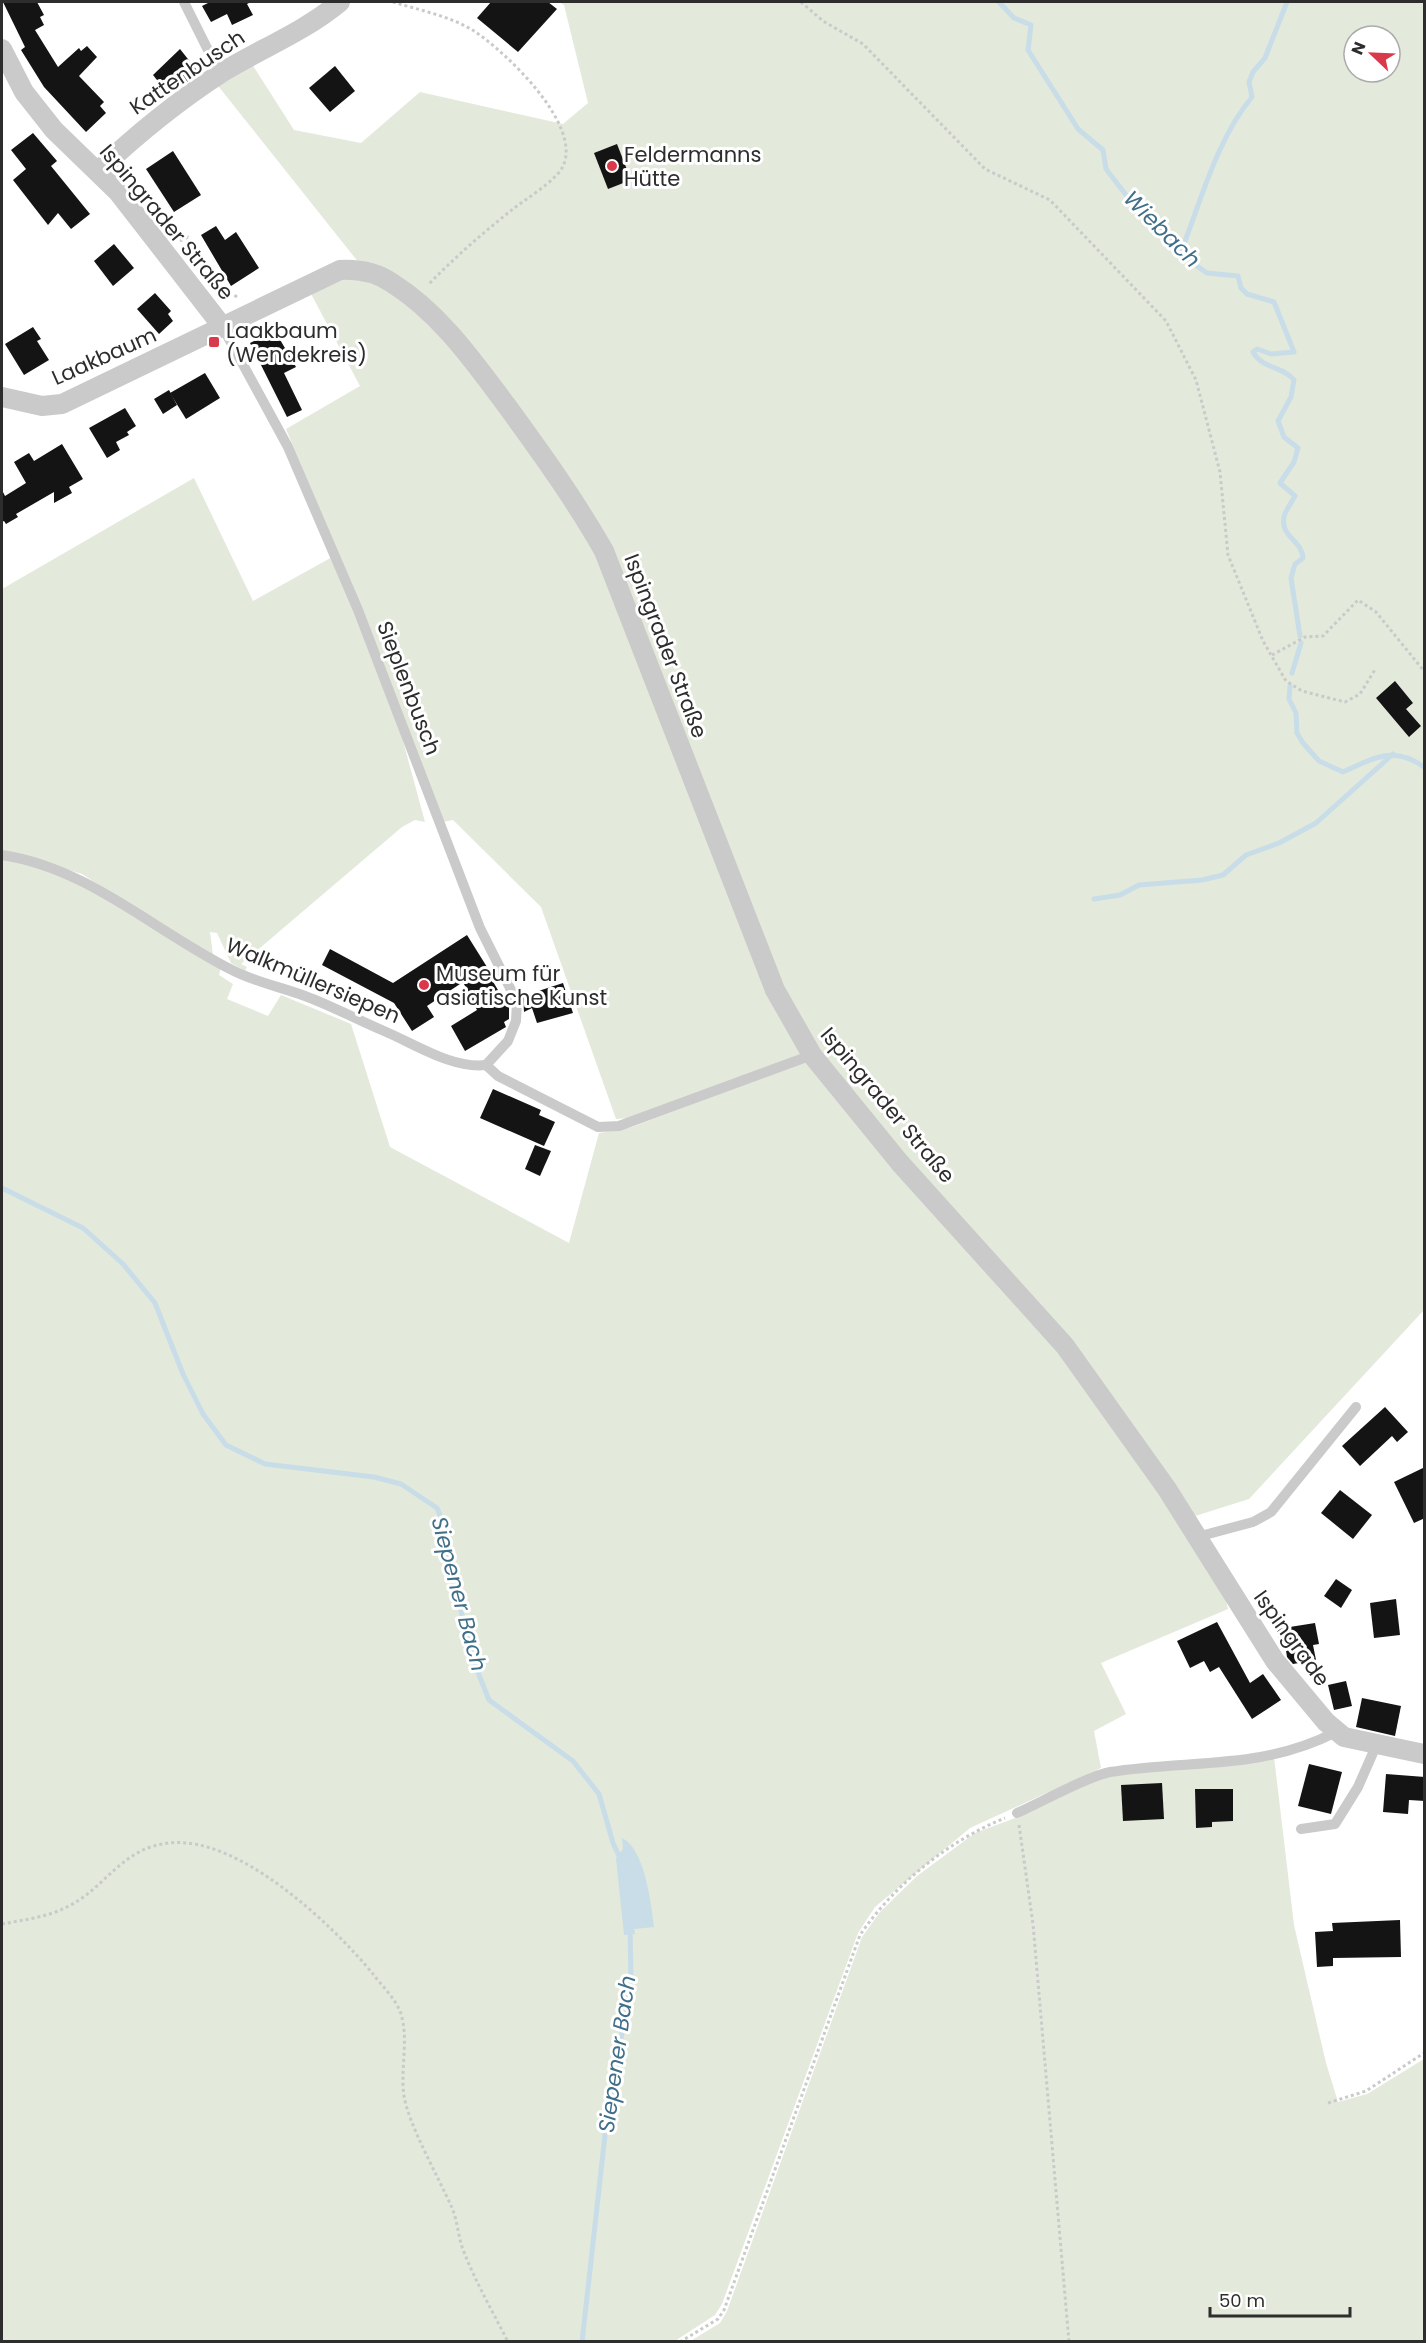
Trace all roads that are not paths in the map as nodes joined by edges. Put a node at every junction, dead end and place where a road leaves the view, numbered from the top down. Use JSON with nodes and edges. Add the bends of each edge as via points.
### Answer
{"nodes":[{"id":1,"x":184,"y":2,"type":"edge"},
{"id":2,"x":340,"y":2,"type":"edge"},
{"id":3,"x":2,"y":49,"type":"edge"},
{"id":4,"x":220,"y":74,"type":"junction"},
{"id":5,"x":98,"y":171,"type":"junction"},
{"id":6,"x":222,"y":326,"type":"junction"},
{"id":7,"x":2,"y":397,"type":"edge"},
{"id":8,"x":2,"y":855,"type":"edge"},
{"id":9,"x":812,"y":1055,"type":"junction"},
{"id":10,"x":486,"y":1065,"type":"junction"},
{"id":11,"x":1356,"y":1407,"type":"dead end"},
{"id":12,"x":1167,"y":1489,"type":"joint"},
{"id":13,"x":1197,"y":1537,"type":"junction"},
{"id":14,"x":1336,"y":1732,"type":"junction"},
{"id":15,"x":1376,"y":1746,"type":"junction"},
{"id":16,"x":1425,"y":1754,"type":"edge"},
{"id":17,"x":1017,"y":1813,"type":"road end"},
{"id":18,"x":1301,"y":1829,"type":"dead end"}],
"edges":[{"from":1,"to":4,"type":"lane"},
{"from":2,"to":4,"type":"street","name":"Kattenbusch","via":[[295,33]]},
{"from":3,"to":5,"type":"street","name":"Ispingrader Straße","via":[[24,92],[54,130]]},
{"from":4,"to":5,"type":"street","name":"Kattenbusch","via":[[128,143]]},
{"from":5,"to":6,"type":"street","name":"Ispingrader Straße"},
{"from":6,"to":7,"type":"street","name":"Laakbaum","via":[[62,404],[23,404]]},
{"from":6,"to":9,"type":"street","name":"Ispingrader Straße","via":[[340,270],[357,269],[392,282],[442,324],[475,363],[565,484],[604,551],[775,990]]},
{"from":6,"to":10,"type":"lane","name":"Sieplenbusch","via":[[288,447],[358,610],[480,928],[517,1002],[516,1021],[508,1041]]},
{"from":8,"to":10,"type":"lane","name":"Walkmüllersiepen","via":[[83,879],[170,935],[251,978],[319,1002],[445,1058]]},
{"from":9,"to":10,"type":"lane","via":[[631,1124],[598,1127],[498,1076]]},
{"from":9,"to":12,"type":"street","name":"Ispingrader Straße","via":[[900,1163],[1065,1346]]},
{"from":11,"to":13,"type":"lane","via":[[1271,1512],[1253,1522]]},
{"from":12,"to":13,"type":"street","name":"Ispingrade"},
{"from":13,"to":14,"type":"street","name":"Ispingrade","via":[[1275,1661]]},
{"from":14,"to":15,"type":"street","name":"Ispingrade"},
{"from":14,"to":17,"type":"lane","via":[[1252,1760],[1107,1773]]},
{"from":15,"to":16,"type":"street","name":"Ispingrade"},
{"from":15,"to":18,"type":"lane","via":[[1358,1787],[1335,1824]]}]}
